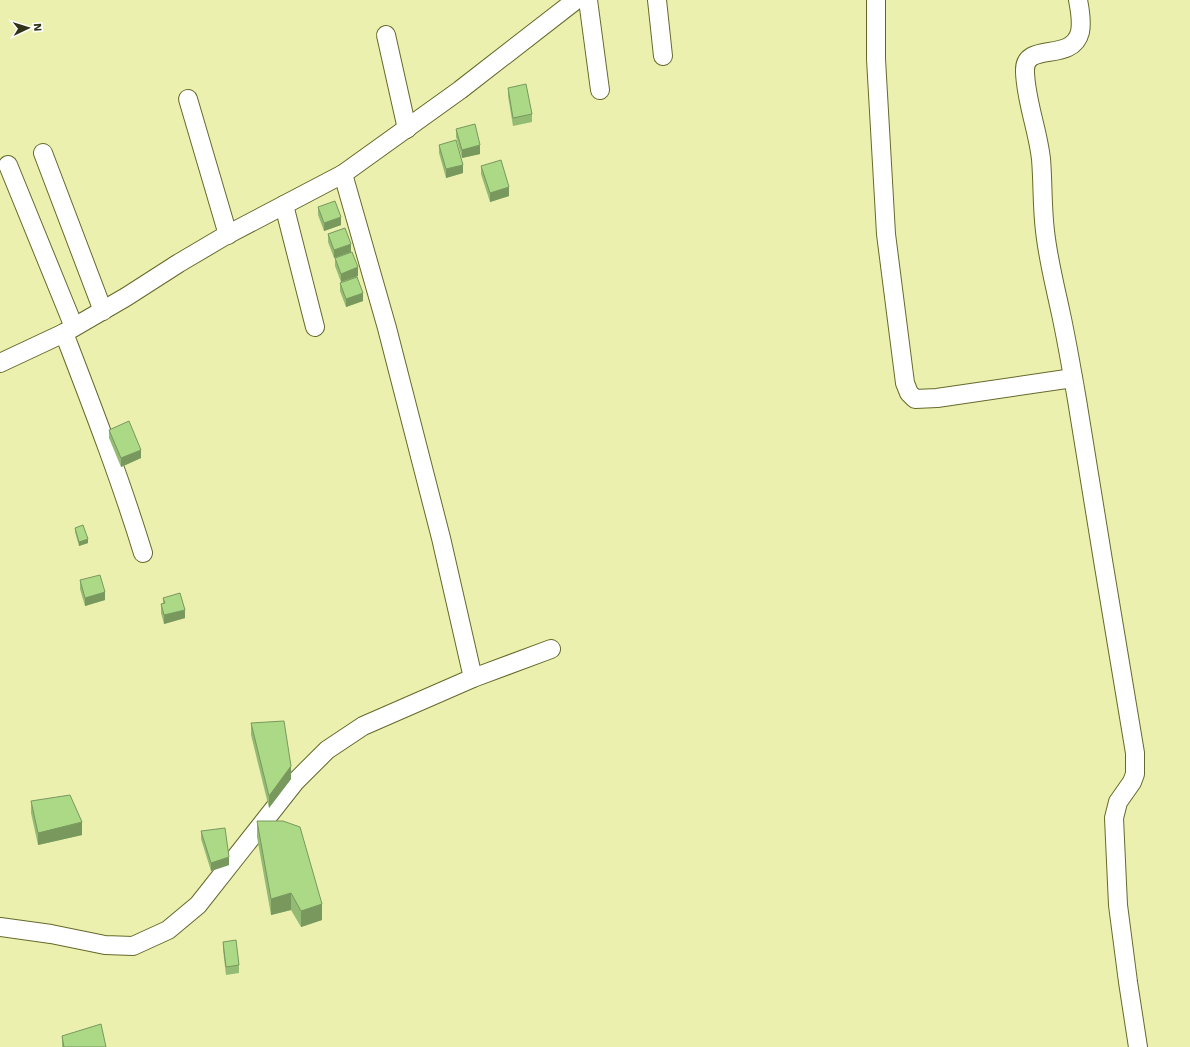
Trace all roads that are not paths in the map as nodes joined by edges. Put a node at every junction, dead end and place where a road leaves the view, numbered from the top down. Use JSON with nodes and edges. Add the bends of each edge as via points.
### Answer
{"nodes":[{"id":1,"x":576,"y":0,"type":"edge"},
{"id":2,"x":588,"y":0,"type":"edge"},
{"id":3,"x":657,"y":0,"type":"edge"},
{"id":4,"x":876,"y":0,"type":"edge"},
{"id":5,"x":1078,"y":0,"type":"edge"},
{"id":6,"x":386,"y":35,"type":"dead end"},
{"id":7,"x":664,"y":56,"type":"dead end"},
{"id":8,"x":600,"y":90,"type":"dead end"},
{"id":9,"x":188,"y":99,"type":"dead end"},
{"id":10,"x":407,"y":129,"type":"junction"},
{"id":11,"x":43,"y":153,"type":"dead end"},
{"id":12,"x":8,"y":165,"type":"dead end"},
{"id":13,"x":343,"y":174,"type":"junction"},
{"id":14,"x":284,"y":205,"type":"junction"},
{"id":15,"x":228,"y":235,"type":"junction"},
{"id":16,"x":103,"y":311,"type":"junction"},
{"id":17,"x":315,"y":327,"type":"dead end"},
{"id":18,"x":69,"y":330,"type":"junction"},
{"id":19,"x":0,"y":364,"type":"edge"},
{"id":20,"x":1073,"y":378,"type":"junction"},
{"id":21,"x":143,"y":553,"type":"dead end"},
{"id":22,"x":551,"y":649,"type":"dead end"},
{"id":23,"x":473,"y":678,"type":"junction"},
{"id":24,"x":0,"y":927,"type":"edge"},
{"id":25,"x":1138,"y":1047,"type":"edge"}],
"edges":[{"from":1,"to":10,"type":"street"},
{"from":2,"to":8,"type":"street"},
{"from":3,"to":7,"type":"street"},
{"from":4,"to":20,"type":"street","via":[[876,58],[886,234],[905,384],[909,393],[915,399],[937,398]]},
{"from":5,"to":20,"type":"street","via":[[1081,22],[1076,40],[1065,49],[1032,56],[1025,64],[1024,71],[1038,136],[1050,266]]},
{"from":6,"to":10,"type":"street"},
{"from":9,"to":15,"type":"street"},
{"from":10,"to":13,"type":"street"},
{"from":11,"to":16,"type":"street"},
{"from":12,"to":18,"type":"street"},
{"from":13,"to":14,"type":"street"},
{"from":13,"to":23,"type":"street","via":[[393,350],[441,538]]},
{"from":14,"to":15,"type":"street"},
{"from":14,"to":17,"type":"street"},
{"from":15,"to":16,"type":"street"},
{"from":16,"to":18,"type":"street"},
{"from":18,"to":19,"type":"street"},
{"from":18,"to":21,"type":"street"},
{"from":20,"to":25,"type":"street","via":[[1135,753],[1135,774],[1118,802],[1114,818],[1118,905]]},
{"from":22,"to":23,"type":"street"},
{"from":23,"to":24,"type":"street","via":[[363,726],[327,750],[295,782],[198,905],[168,930],[133,946],[105,945]]}]}
